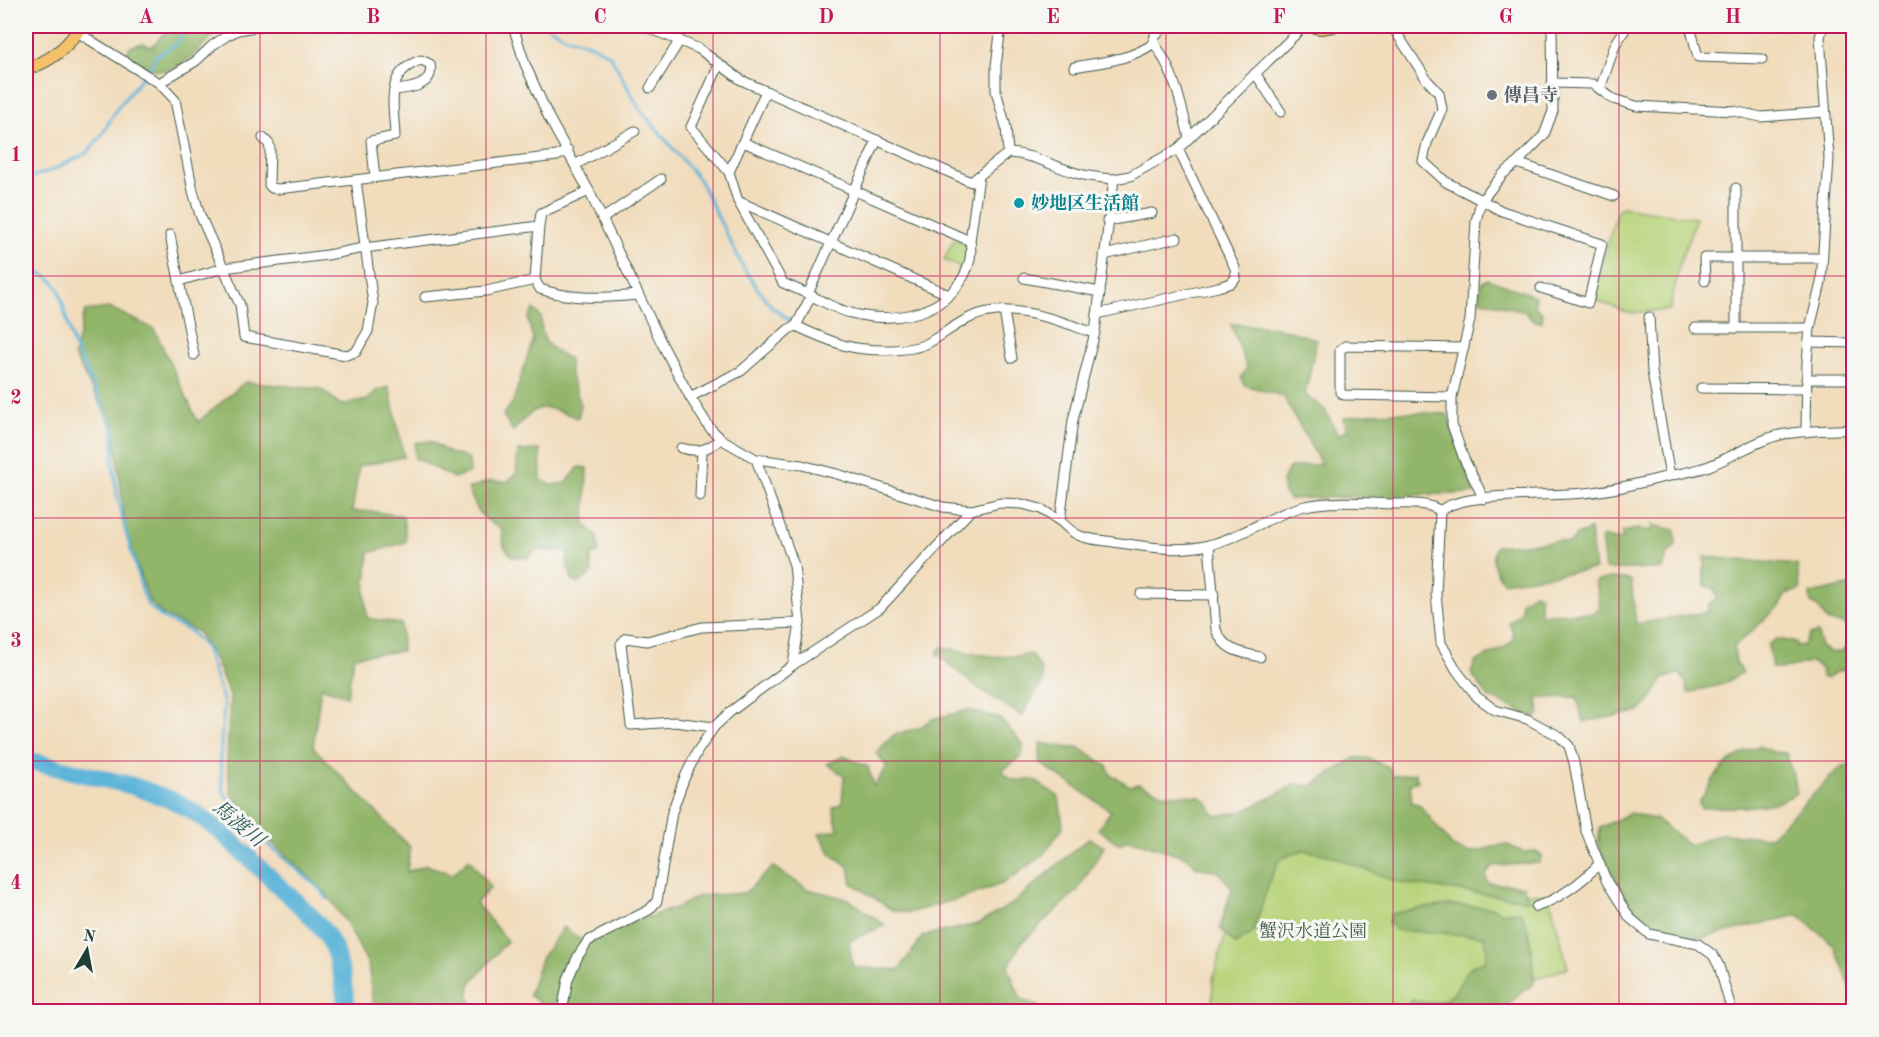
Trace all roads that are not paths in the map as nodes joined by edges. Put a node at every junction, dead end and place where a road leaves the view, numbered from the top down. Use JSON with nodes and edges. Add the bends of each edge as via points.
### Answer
{"nodes":[{"id":1,"x":261,"y":26,"type":"edge"},
{"id":2,"x":513,"y":26,"type":"edge"},
{"id":3,"x":644,"y":26,"type":"edge"},
{"id":4,"x":1001,"y":26,"type":"edge"},
{"id":5,"x":1166,"y":26,"type":"edge"},
{"id":6,"x":1304,"y":26,"type":"edge"},
{"id":7,"x":1309,"y":26,"type":"edge"},
{"id":8,"x":1333,"y":26,"type":"edge"},
{"id":9,"x":1392,"y":26,"type":"edge"},
{"id":10,"x":1552,"y":26,"type":"edge"},
{"id":11,"x":1628,"y":26,"type":"edge"},
{"id":12,"x":1690,"y":26,"type":"edge"},
{"id":13,"x":1823,"y":26,"type":"edge"},
{"id":14,"x":79,"y":29,"type":"edge"},
{"id":15,"x":680,"y":40,"type":"junction"},
{"id":16,"x":1154,"y":44,"type":"junction"},
{"id":17,"x":1762,"y":59,"type":"dead end"},
{"id":18,"x":719,"y":64,"type":"junction"},
{"id":19,"x":1074,"y":67,"type":"dead end"},
{"id":20,"x":26,"y":69,"type":"edge"},
{"id":21,"x":1255,"y":73,"type":"junction"},
{"id":22,"x":159,"y":83,"type":"junction"},
{"id":23,"x":1552,"y":83,"type":"junction"},
{"id":24,"x":650,"y":88,"type":"dead end"},
{"id":25,"x":1600,"y":89,"type":"junction"},
{"id":26,"x":394,"y":90,"type":"dead end"},
{"id":27,"x":766,"y":91,"type":"junction"},
{"id":28,"x":1281,"y":112,"type":"dead end"},
{"id":29,"x":1825,"y":112,"type":"junction"},
{"id":30,"x":635,"y":131,"type":"dead end"},
{"id":31,"x":263,"y":138,"type":"dead end"},
{"id":32,"x":1189,"y":138,"type":"junction"},
{"id":33,"x":877,"y":140,"type":"junction"},
{"id":34,"x":743,"y":142,"type":"junction"},
{"id":35,"x":1178,"y":149,"type":"junction"},
{"id":36,"x":568,"y":150,"type":"junction"},
{"id":37,"x":1008,"y":153,"type":"junction"},
{"id":38,"x":1518,"y":163,"type":"junction"},
{"id":39,"x":575,"y":165,"type":"junction"},
{"id":40,"x":729,"y":172,"type":"junction"},
{"id":41,"x":979,"y":176,"type":"junction"},
{"id":42,"x":375,"y":177,"type":"junction"},
{"id":43,"x":1114,"y":179,"type":"junction"},
{"id":44,"x":356,"y":180,"type":"junction"},
{"id":45,"x":662,"y":180,"type":"dead end"},
{"id":46,"x":1737,"y":188,"type":"dead end"},
{"id":47,"x":854,"y":190,"type":"junction"},
{"id":48,"x":589,"y":191,"type":"junction"},
{"id":49,"x":1614,"y":196,"type":"dead end"},
{"id":50,"x":738,"y":201,"type":"junction"},
{"id":51,"x":1481,"y":201,"type":"junction"},
{"id":52,"x":1152,"y":213,"type":"dead end"},
{"id":53,"x":602,"y":219,"type":"junction"},
{"id":54,"x":1107,"y":221,"type":"junction"},
{"id":55,"x":539,"y":226,"type":"junction"},
{"id":56,"x":170,"y":236,"type":"dead end"},
{"id":57,"x":1177,"y":238,"type":"dead end"},
{"id":58,"x":832,"y":242,"type":"junction"},
{"id":59,"x":970,"y":242,"type":"junction"},
{"id":60,"x":364,"y":248,"type":"junction"},
{"id":61,"x":1104,"y":255,"type":"junction"},
{"id":62,"x":1737,"y":258,"type":"junction"},
{"id":63,"x":1821,"y":258,"type":"junction"},
{"id":64,"x":224,"y":268,"type":"junction"},
{"id":65,"x":1024,"y":279,"type":"dead end"},
{"id":66,"x":536,"y":280,"type":"junction"},
{"id":67,"x":179,"y":281,"type":"junction"},
{"id":68,"x":1705,"y":281,"type":"dead end"},
{"id":69,"x":1541,"y":288,"type":"dead end"},
{"id":70,"x":1100,"y":292,"type":"junction"},
{"id":71,"x":949,"y":294,"type":"junction"},
{"id":72,"x":638,"y":295,"type":"junction"},
{"id":73,"x":810,"y":295,"type":"junction"},
{"id":74,"x":425,"y":297,"type":"dead end"},
{"id":75,"x":1004,"y":311,"type":"junction"},
{"id":76,"x":1097,"y":314,"type":"junction"},
{"id":77,"x":1649,"y":317,"type":"dead end"},
{"id":78,"x":796,"y":326,"type":"junction"},
{"id":79,"x":1695,"y":328,"type":"dead end"},
{"id":80,"x":1736,"y":328,"type":"junction"},
{"id":81,"x":1810,"y":328,"type":"junction"},
{"id":82,"x":1095,"y":332,"type":"junction"},
{"id":83,"x":1809,"y":342,"type":"junction"},
{"id":84,"x":1854,"y":343,"type":"edge"},
{"id":85,"x":1464,"y":348,"type":"junction"},
{"id":86,"x":194,"y":355,"type":"dead end"},
{"id":87,"x":1012,"y":358,"type":"dead end"},
{"id":88,"x":1806,"y":379,"type":"junction"},
{"id":89,"x":1852,"y":379,"type":"edge"},
{"id":90,"x":1701,"y":388,"type":"dead end"},
{"id":91,"x":1806,"y":389,"type":"junction"},
{"id":92,"x":1452,"y":397,"type":"junction"},
{"id":93,"x":690,"y":398,"type":"junction"},
{"id":94,"x":1854,"y":429,"type":"edge"},
{"id":95,"x":1806,"y":432,"type":"junction"},
{"id":96,"x":721,"y":439,"type":"junction"},
{"id":97,"x":681,"y":448,"type":"dead end"},
{"id":98,"x":702,"y":451,"type":"junction"},
{"id":99,"x":756,"y":459,"type":"junction"},
{"id":100,"x":1670,"y":476,"type":"junction"},
{"id":101,"x":700,"y":496,"type":"dead end"},
{"id":102,"x":1484,"y":499,"type":"junction"},
{"id":103,"x":971,"y":510,"type":"junction"},
{"id":104,"x":1440,"y":511,"type":"junction"},
{"id":105,"x":1060,"y":521,"type":"junction"},
{"id":106,"x":1209,"y":545,"type":"junction"},
{"id":107,"x":1141,"y":594,"type":"dead end"},
{"id":108,"x":1214,"y":595,"type":"junction"},
{"id":109,"x":800,"y":623,"type":"junction"},
{"id":110,"x":1260,"y":657,"type":"dead end"},
{"id":111,"x":793,"y":665,"type":"junction"},
{"id":112,"x":714,"y":727,"type":"junction"},
{"id":113,"x":1599,"y":864,"type":"junction"},
{"id":114,"x":1536,"y":907,"type":"dead end"},
{"id":115,"x":562,"y":1011,"type":"edge"},
{"id":116,"x":1732,"y":1011,"type":"edge"}],
"edges":[{"from":1,"to":22,"type":"street","via":[[228,35],[196,61]]},
{"from":2,"to":36,"type":"street","via":[[525,64]]},
{"from":3,"to":15,"type":"street"},
{"from":4,"to":37,"type":"street","via":[[996,91],[1006,126]]},
{"from":5,"to":16,"type":"street","via":[[1155,35]]},
{"from":6,"to":21,"type":"street"},
{"from":7,"to":8,"type":"main road"},
{"from":9,"to":51,"type":"street","via":[[1439,93],[1442,109],[1423,161],[1446,182]]},
{"from":10,"to":23,"type":"street"},
{"from":11,"to":25,"type":"street","via":[[1615,45]]},
{"from":12,"to":17,"type":"street","via":[[1698,57]]},
{"from":13,"to":29,"type":"street","via":[[1820,38]]},
{"from":14,"to":20,"type":"main road","via":[[53,57]]},
{"from":14,"to":22,"type":"street"},
{"from":15,"to":18,"type":"street"},
{"from":15,"to":24,"type":"street"},
{"from":16,"to":19,"type":"street","via":[[1132,55]]},
{"from":16,"to":32,"type":"street","via":[[1179,95]]},
{"from":18,"to":27,"type":"street"},
{"from":18,"to":40,"type":"street","via":[[691,128]]},
{"from":21,"to":28,"type":"street"},
{"from":21,"to":32,"type":"street"},
{"from":22,"to":64,"type":"street","via":[[175,100],[200,215]]},
{"from":23,"to":25,"type":"street","via":[[1586,82]]},
{"from":23,"to":38,"type":"street","via":[[1553,111],[1544,135]]},
{"from":25,"to":29,"type":"street","via":[[1613,99],[1636,106],[1734,111],[1761,117]]},
{"from":26,"to":42,"type":"street","via":[[395,136],[371,141]]},
{"from":27,"to":33,"type":"street"},
{"from":27,"to":34,"type":"street"},
{"from":29,"to":63,"type":"street","via":[[1829,158]]},
{"from":30,"to":39,"type":"street"},
{"from":31,"to":44,"type":"street","via":[[270,149],[268,178],[272,188]]},
{"from":32,"to":35,"type":"street"},
{"from":33,"to":41,"type":"street","via":[[970,182]]},
{"from":33,"to":47,"type":"street"},
{"from":34,"to":40,"type":"street"},
{"from":34,"to":47,"type":"street"},
{"from":35,"to":43,"type":"street","via":[[1130,176]]},
{"from":35,"to":76,"type":"street","via":[[1235,268],[1236,278],[1218,287]]},
{"from":36,"to":39,"type":"street"},
{"from":36,"to":42,"type":"street","via":[[557,156]]},
{"from":37,"to":41,"type":"street"},
{"from":37,"to":43,"type":"street","via":[[1039,159],[1079,174]]},
{"from":38,"to":49,"type":"street"},
{"from":38,"to":51,"type":"street","via":[[1503,174]]},
{"from":39,"to":48,"type":"street"},
{"from":40,"to":50,"type":"street"},
{"from":41,"to":59,"type":"street"},
{"from":42,"to":44,"type":"street"},
{"from":43,"to":54,"type":"street"},
{"from":44,"to":60,"type":"street"},
{"from":45,"to":53,"type":"street"},
{"from":46,"to":62,"type":"street"},
{"from":47,"to":58,"type":"street"},
{"from":47,"to":59,"type":"street"},
{"from":48,"to":53,"type":"street"},
{"from":48,"to":55,"type":"street","via":[[541,213]]},
{"from":50,"to":58,"type":"street"},
{"from":50,"to":73,"type":"street","via":[[783,283]]},
{"from":51,"to":69,"type":"street","via":[[1602,244],[1588,303]]},
{"from":51,"to":85,"type":"street"},
{"from":52,"to":54,"type":"street"},
{"from":53,"to":72,"type":"street"},
{"from":54,"to":61,"type":"street"},
{"from":55,"to":60,"type":"street"},
{"from":55,"to":66,"type":"street"},
{"from":56,"to":67,"type":"street"},
{"from":57,"to":61,"type":"street"},
{"from":58,"to":71,"type":"street"},
{"from":58,"to":73,"type":"street"},
{"from":59,"to":71,"type":"street","via":[[967,272]]},
{"from":60,"to":64,"type":"street"},
{"from":60,"to":64,"type":"street","via":[[373,303],[368,330],[356,352],[346,355],[244,337],[240,305]]},
{"from":61,"to":70,"type":"street"},
{"from":62,"to":63,"type":"street"},
{"from":62,"to":68,"type":"street","via":[[1704,258]]},
{"from":62,"to":80,"type":"street"},
{"from":63,"to":81,"type":"street","via":[[1821,283]]},
{"from":64,"to":67,"type":"street"},
{"from":65,"to":70,"type":"street"},
{"from":66,"to":72,"type":"street","via":[[540,289],[579,297]]},
{"from":66,"to":74,"type":"street","via":[[486,291]]},
{"from":67,"to":86,"type":"street"},
{"from":70,"to":76,"type":"street"},
{"from":71,"to":73,"type":"street","via":[[914,315],[896,318],[851,313]]},
{"from":72,"to":93,"type":"street"},
{"from":73,"to":78,"type":"street"},
{"from":75,"to":78,"type":"street","via":[[968,317],[925,345],[896,351],[844,345]]},
{"from":75,"to":82,"type":"street"},
{"from":75,"to":87,"type":"street"},
{"from":76,"to":82,"type":"street"},
{"from":77,"to":100,"type":"street","via":[[1654,392]]},
{"from":78,"to":93,"type":"street","via":[[741,371]]},
{"from":79,"to":80,"type":"street"},
{"from":80,"to":81,"type":"street"},
{"from":81,"to":83,"type":"street"},
{"from":82,"to":105,"type":"street","via":[[1073,420]]},
{"from":83,"to":84,"type":"street"},
{"from":83,"to":88,"type":"street"},
{"from":85,"to":92,"type":"street"},
{"from":85,"to":92,"type":"street","via":[[1345,346],[1340,350],[1340,392],[1344,395]]},
{"from":88,"to":89,"type":"street"},
{"from":88,"to":91,"type":"street"},
{"from":90,"to":91,"type":"street"},
{"from":91,"to":95,"type":"street"},
{"from":92,"to":102,"type":"street","via":[[1452,425]]},
{"from":93,"to":96,"type":"street"},
{"from":94,"to":95,"type":"street"},
{"from":95,"to":100,"type":"street","via":[[1757,442],[1732,457]]},
{"from":96,"to":98,"type":"street"},
{"from":96,"to":99,"type":"street"},
{"from":97,"to":98,"type":"street"},
{"from":98,"to":101,"type":"street"},
{"from":99,"to":103,"type":"street","via":[[802,465],[943,507]]},
{"from":99,"to":109,"type":"street","via":[[794,566]]},
{"from":100,"to":102,"type":"street","via":[[1582,494]]},
{"from":102,"to":104,"type":"street","via":[[1448,504]]},
{"from":103,"to":105,"type":"street","via":[[1000,503],[1022,504],[1041,509]]},
{"from":103,"to":111,"type":"street","via":[[880,608]]},
{"from":104,"to":106,"type":"street","via":[[1435,507],[1402,504],[1308,505],[1282,512]]},
{"from":104,"to":113,"type":"street","via":[[1436,594],[1440,643],[1477,697],[1495,710],[1527,719],[1559,736],[1569,746],[1586,831]]},
{"from":105,"to":106,"type":"street","via":[[1077,535],[1092,539],[1182,549]]},
{"from":106,"to":108,"type":"street"},
{"from":107,"to":108,"type":"street"},
{"from":108,"to":110,"type":"street","via":[[1216,630],[1222,643]]},
{"from":109,"to":111,"type":"street"},
{"from":109,"to":112,"type":"street","via":[[702,627],[647,641],[627,638],[621,644],[631,725],[675,722]]},
{"from":111,"to":112,"type":"street"},
{"from":112,"to":115,"type":"street","via":[[697,752],[672,812],[657,901],[649,910],[588,941],[568,980]]},
{"from":113,"to":114,"type":"street","via":[[1578,883]]},
{"from":113,"to":116,"type":"street","via":[[1630,918],[1640,927],[1650,934],[1698,944],[1713,955]]}]}
